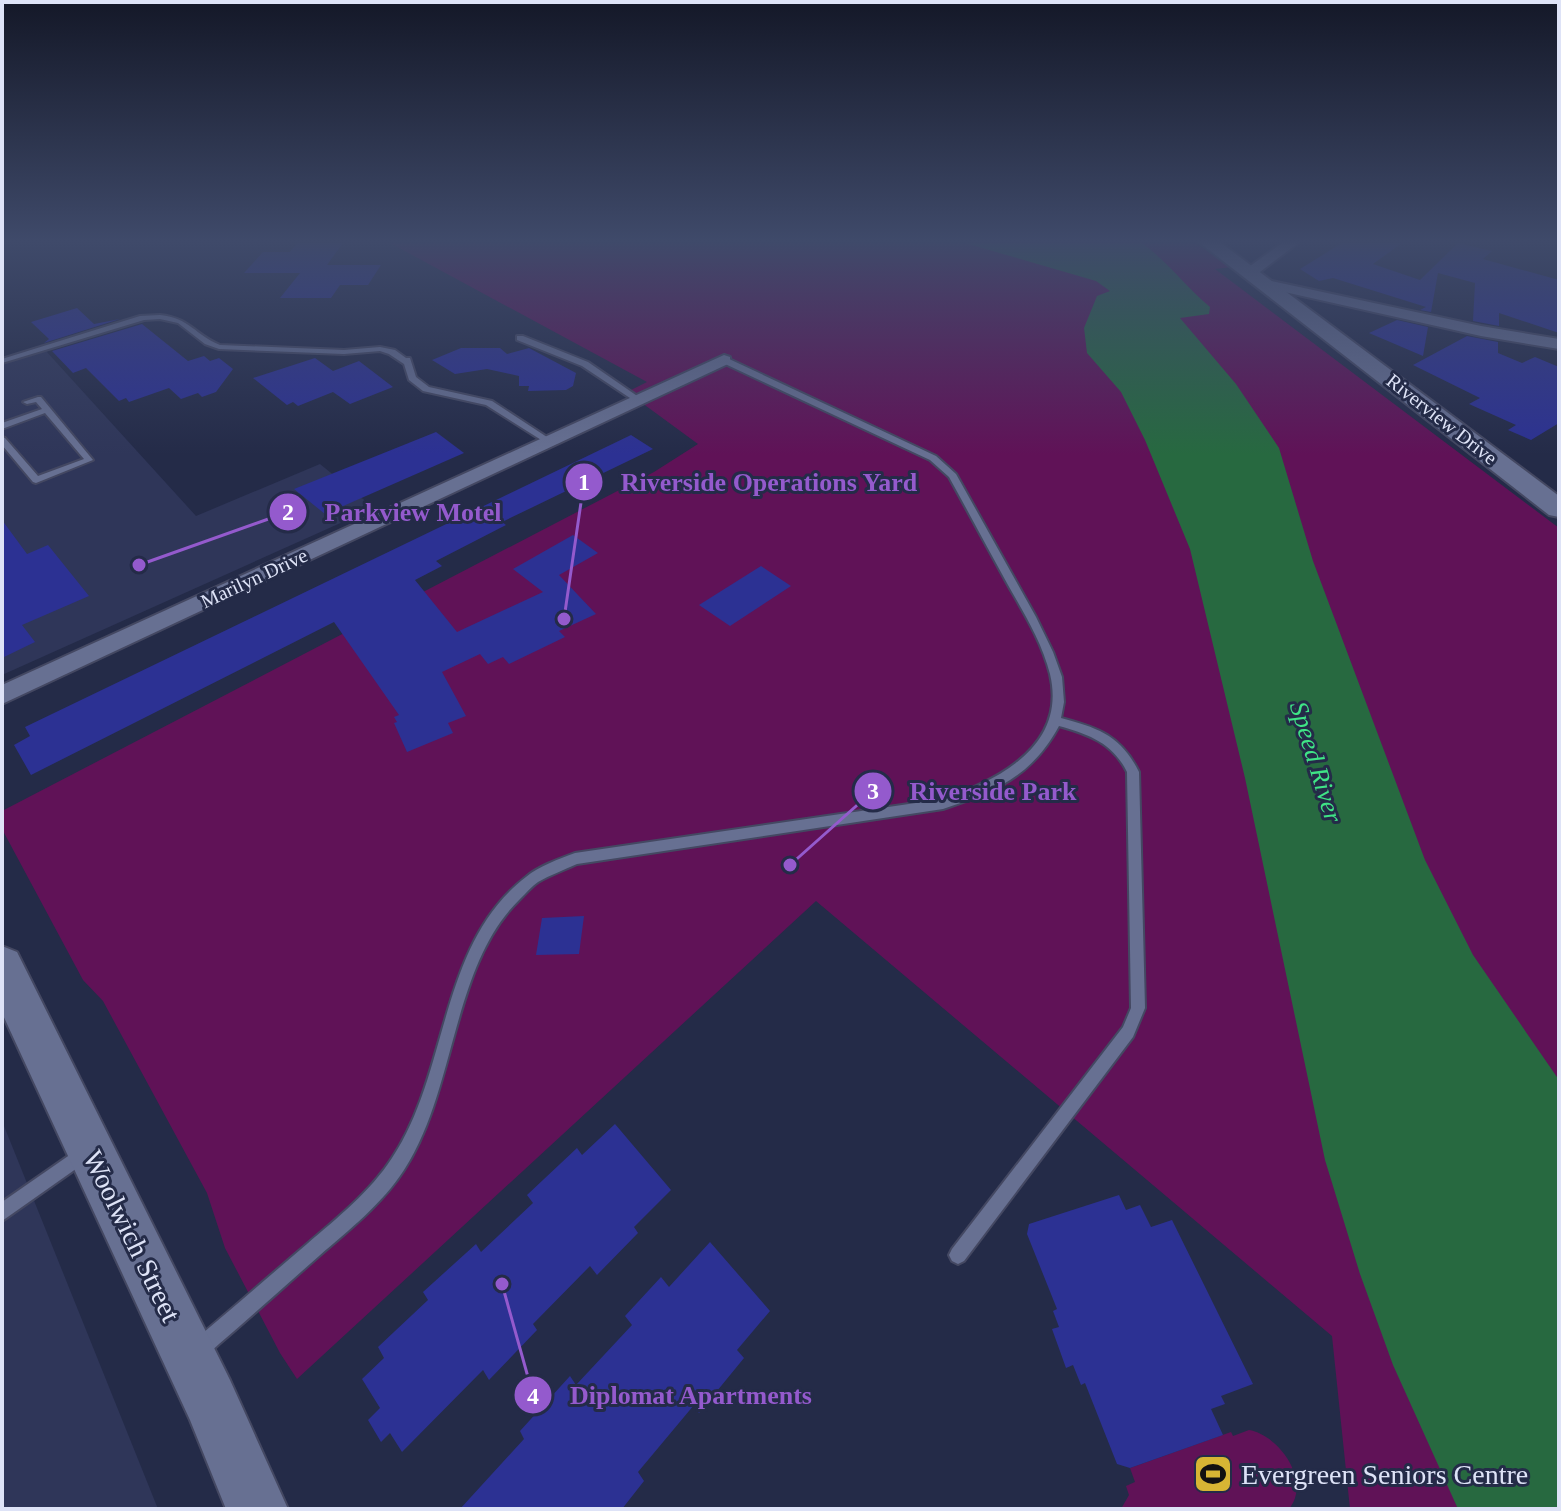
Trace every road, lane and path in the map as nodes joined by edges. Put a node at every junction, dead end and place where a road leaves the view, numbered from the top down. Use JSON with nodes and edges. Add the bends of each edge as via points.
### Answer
{"nodes":[{"id":1,"x":1305,"y":314,"type":"edge"},
{"id":2,"x":1408,"y":314,"type":"edge"},
{"id":3,"x":520,"y":338,"type":"dead end"},
{"id":4,"x":1559,"y":344,"type":"edge"},
{"id":5,"x":724,"y":360,"type":"joint"},
{"id":6,"x":2,"y":361,"type":"edge"},
{"id":7,"x":639,"y":400,"type":"junction"},
{"id":8,"x":27,"y":402,"type":"dead end"},
{"id":9,"x":47,"y":410,"type":"junction"},
{"id":10,"x":2,"y":426,"type":"edge"},
{"id":11,"x":2,"y":440,"type":"edge"},
{"id":12,"x":549,"y":441,"type":"junction"},
{"id":13,"x":1559,"y":509,"type":"edge"},
{"id":14,"x":2,"y":695,"type":"edge"},
{"id":15,"x":1055,"y":721,"type":"junction"},
{"id":16,"x":12,"y":997,"type":"edge"},
{"id":17,"x":90,"y":1149,"type":"junction"},
{"id":18,"x":4,"y":1213,"type":"edge"},
{"id":19,"x":958,"y":1255,"type":"dead end"},
{"id":20,"x":190,"y":1357,"type":"junction"},
{"id":21,"x":257,"y":1509,"type":"edge"}],
"edges":[{"from":1,"to":13,"type":"street","name":"Riverview Drive"},
{"from":2,"to":4,"type":"street"},
{"from":3,"to":7,"type":"lane","via":[[585,364]]},
{"from":5,"to":7,"type":"street","name":"Marilyn Drive"},
{"from":5,"to":15,"type":"lane","via":[[933,458],[953,476],[1042,638],[1057,680]]},
{"from":6,"to":12,"type":"lane","via":[[167,316],[182,320],[219,347],[392,352],[407,360],[412,378],[426,389],[489,403]]},
{"from":7,"to":12,"type":"street","name":"Marilyn Drive"},
{"from":8,"to":9,"type":"lane","via":[[38,399]]},
{"from":9,"to":10,"type":"lane"},
{"from":9,"to":11,"type":"lane","via":[[89,460],[36,480]]},
{"from":12,"to":14,"type":"street","name":"Marilyn Drive"},
{"from":15,"to":19,"type":"lane","via":[[1114,743],[1133,772],[1138,1008],[1128,1032]]},
{"from":15,"to":20,"type":"lane","via":[[1038,749],[1010,777],[971,796],[575,859],[529,884],[497,914],[475,950],[426,1106],[398,1164],[333,1233]]},
{"from":16,"to":17,"type":"street","name":"Woolwich Street"},
{"from":17,"to":18,"type":"lane"},
{"from":17,"to":20,"type":"street","name":"Woolwich Street"},
{"from":20,"to":21,"type":"street","name":"Woolwich Street"}]}
